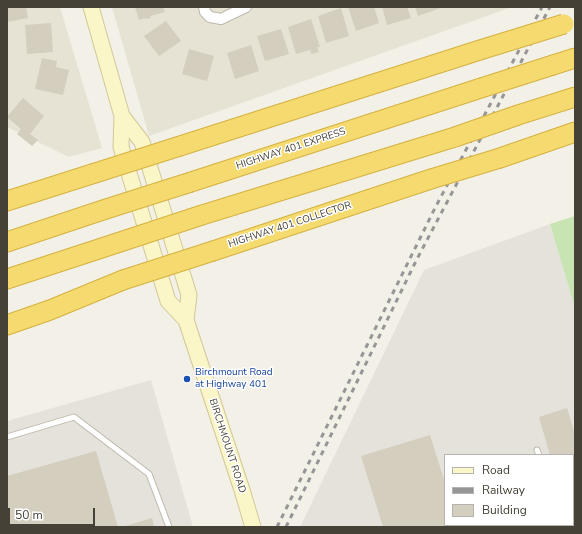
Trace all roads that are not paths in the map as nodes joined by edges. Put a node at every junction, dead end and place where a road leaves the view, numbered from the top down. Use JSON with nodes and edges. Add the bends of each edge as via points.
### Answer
{"nodes":[{"id":1,"x":91,"y":7,"type":"edge"},
{"id":2,"x":204,"y":7,"type":"edge"},
{"id":3,"x":246,"y":7,"type":"edge"},
{"id":4,"x":569,"y":22,"type":"edge"},
{"id":5,"x":575,"y":58,"type":"edge"},
{"id":6,"x":575,"y":97,"type":"edge"},
{"id":7,"x":122,"y":116,"type":"junction"},
{"id":8,"x":575,"y":132,"type":"edge"},
{"id":9,"x":575,"y":136,"type":"edge"},
{"id":10,"x":508,"y":155,"type":"junction"},
{"id":11,"x":7,"y":201,"type":"edge"},
{"id":12,"x":7,"y":242,"type":"edge"},
{"id":13,"x":7,"y":279,"type":"edge"},
{"id":14,"x":186,"y":320,"type":"junction"},
{"id":15,"x":7,"y":325,"type":"edge"},
{"id":16,"x":7,"y":437,"type":"edge"},
{"id":17,"x":168,"y":527,"type":"edge"},
{"id":18,"x":253,"y":527,"type":"edge"}],
"edges":[{"from":1,"to":7,"type":"main road","name":"BIRCHMOUNT ROAD"},
{"from":2,"to":3,"type":"street","via":[[210,17],[221,19]]},
{"from":4,"to":11,"type":"highway","bridge":true},
{"from":5,"to":12,"type":"highway","name":"HIGHWAY 401 EXPRESS","bridge":true},
{"from":6,"to":13,"type":"highway","bridge":true},
{"from":7,"to":14,"type":"main road","name":"BIRCHMOUNT ROAD","via":[[145,150],[189,295]]},
{"from":7,"to":14,"type":"main road","name":"BIRCHMOUNT ROAD","via":[[120,147],[168,301]]},
{"from":8,"to":10,"type":"highway","name":"HIGHWAY 401 COLLECTOR"},
{"from":9,"to":10,"type":"highway"},
{"from":10,"to":15,"type":"highway","name":"HIGHWAY 401 COLLECTOR","bridge":true,"via":[[123,280]]},
{"from":14,"to":18,"type":"main road","name":"BIRCHMOUNT ROAD"},
{"from":16,"to":17,"type":"lane","via":[[74,418],[149,474]]}]}
